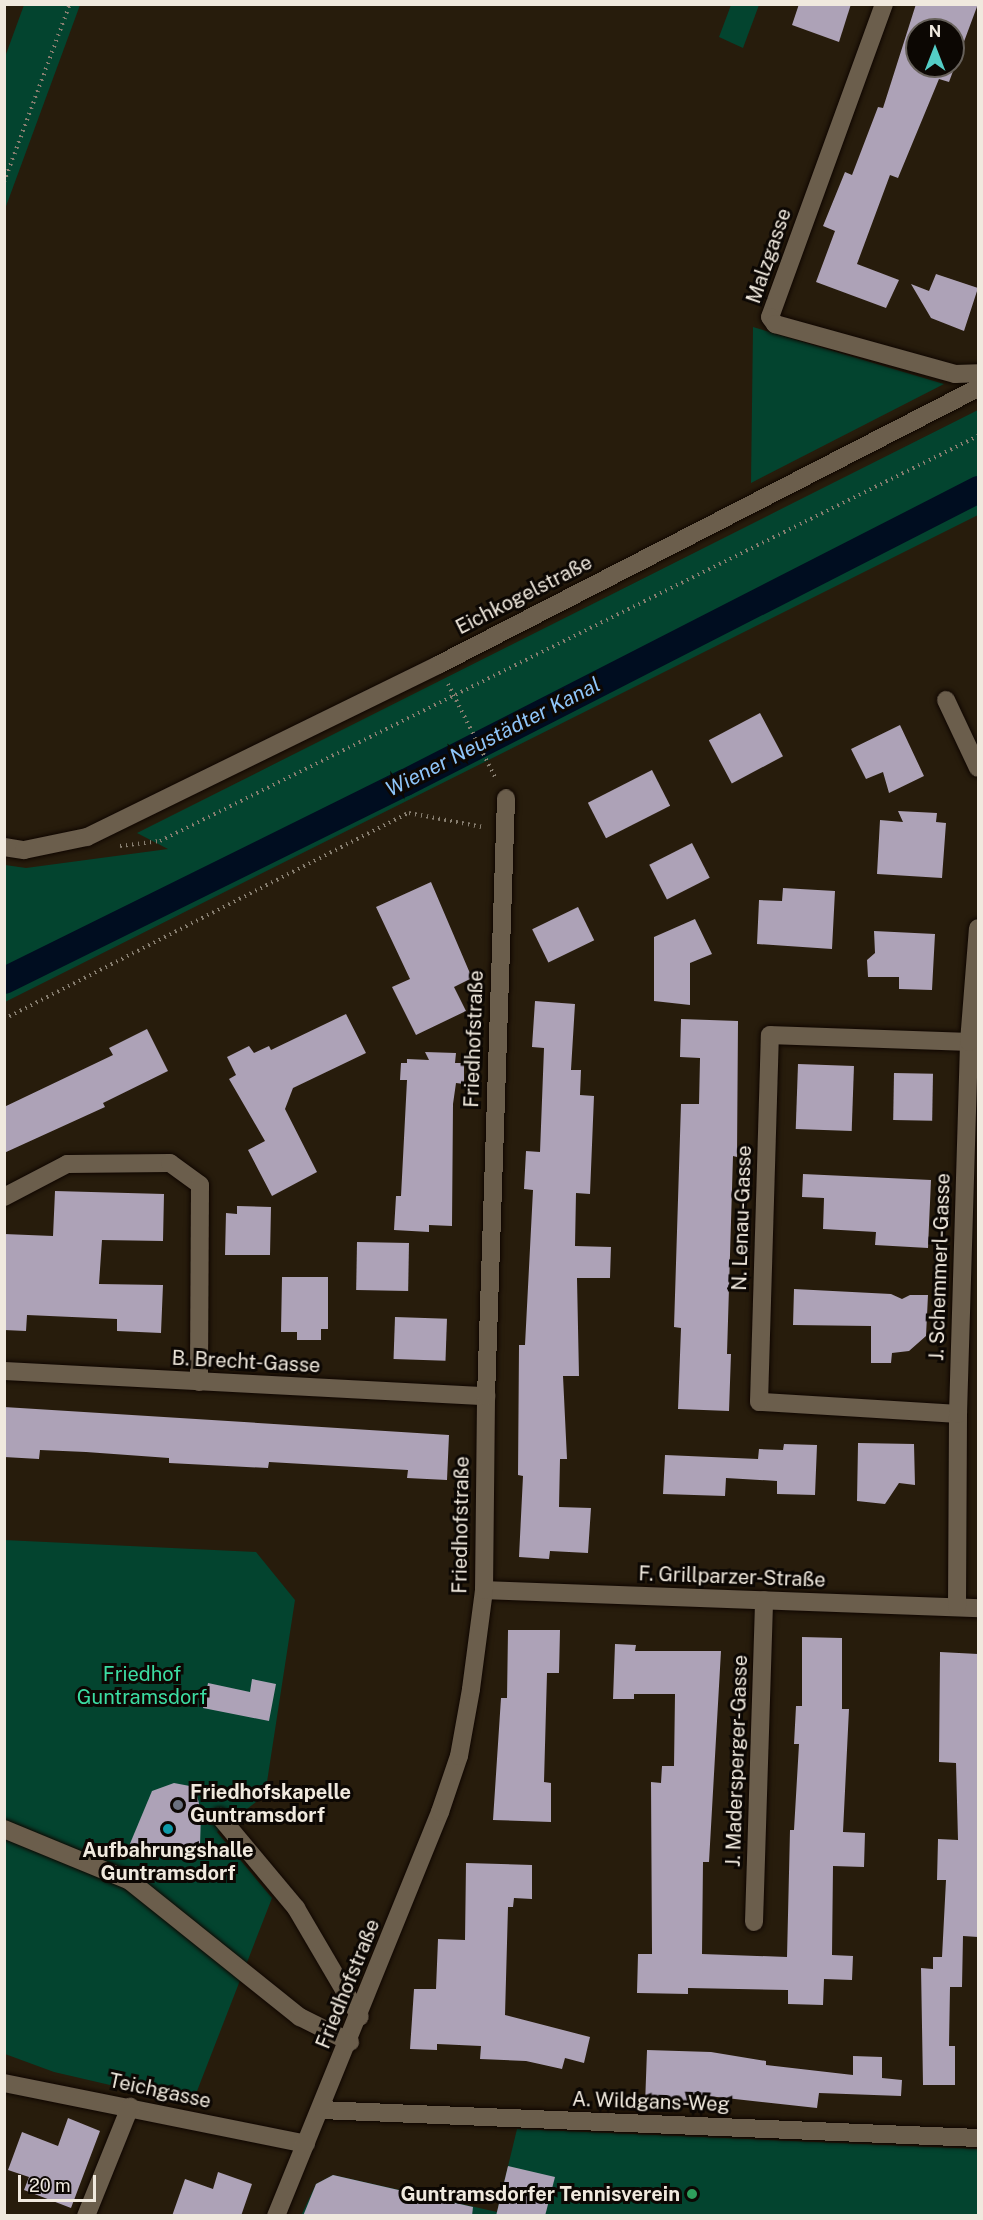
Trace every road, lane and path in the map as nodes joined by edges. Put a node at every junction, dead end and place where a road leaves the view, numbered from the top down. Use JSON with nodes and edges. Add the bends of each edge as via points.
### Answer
{"nodes":[{"id":1,"x":69,"y":4,"type":"edge"},
{"id":2,"x":884,"y":4,"type":"edge"},
{"id":3,"x":4,"y":182,"type":"edge"},
{"id":4,"x":978,"y":374,"type":"edge"},
{"id":5,"x":978,"y":388,"type":"edge"},
{"id":6,"x":978,"y":436,"type":"edge"},
{"id":7,"x":455,"y":698,"type":"junction"},
{"id":8,"x":946,"y":700,"type":"dead end"},
{"id":9,"x":978,"y":768,"type":"edge"},
{"id":10,"x":493,"y":772,"type":"dead end"},
{"id":11,"x":506,"y":798,"type":"dead end"},
{"id":12,"x":504,"y":831,"type":"junction"},
{"id":13,"x":87,"y":837,"type":"junction"},
{"id":14,"x":4,"y":847,"type":"edge"},
{"id":15,"x":978,"y":928,"type":"edge"},
{"id":16,"x":4,"y":1018,"type":"edge"},
{"id":17,"x":969,"y":1042,"type":"junction"},
{"id":18,"x":4,"y":1197,"type":"edge"},
{"id":19,"x":4,"y":1371,"type":"edge"},
{"id":20,"x":199,"y":1382,"type":"junction"},
{"id":21,"x":486,"y":1396,"type":"junction"},
{"id":22,"x":957,"y":1414,"type":"junction"},
{"id":23,"x":484,"y":1590,"type":"junction"},
{"id":24,"x":764,"y":1600,"type":"junction"},
{"id":25,"x":957,"y":1607,"type":"junction"},
{"id":26,"x":978,"y":1608,"type":"edge"},
{"id":27,"x":220,"y":1817,"type":"dead end"},
{"id":28,"x":4,"y":1829,"type":"edge"},
{"id":29,"x":754,"y":1922,"type":"dead end"},
{"id":30,"x":360,"y":2017,"type":"junction"},
{"id":31,"x":350,"y":2042,"type":"junction"},
{"id":32,"x":4,"y":2083,"type":"edge"},
{"id":33,"x":130,"y":2107,"type":"junction"},
{"id":34,"x":321,"y":2110,"type":"junction"},
{"id":35,"x":978,"y":2138,"type":"edge"},
{"id":36,"x":306,"y":2145,"type":"junction"},
{"id":37,"x":86,"y":2216,"type":"edge"},
{"id":38,"x":276,"y":2216,"type":"edge"}],
"edges":[{"from":1,"to":3,"type":"path"},
{"from":2,"to":4,"type":"street","name":"Malzgasse","via":[[771,316],[776,324],[956,374]]},
{"from":5,"to":13,"type":"street","name":"Eichkogelstraße","via":[[438,664]]},
{"from":6,"to":7,"type":"path"},
{"from":7,"to":10,"type":"path"},
{"from":7,"to":13,"type":"path","via":[[160,841],[122,846]]},
{"from":8,"to":9,"type":"street"},
{"from":11,"to":12,"type":"street","name":"Friedhofstraße"},
{"from":12,"to":16,"type":"path","via":[[409,813]]},
{"from":12,"to":21,"type":"street","name":"Friedhofstraße"},
{"from":13,"to":14,"type":"street","name":"Eichkogelstraße","via":[[24,850]]},
{"from":15,"to":17,"type":"street","name":"J. Schemmerl-Gasse"},
{"from":17,"to":22,"type":"street","name":"J. Schemmerl-Gasse"},
{"from":17,"to":22,"type":"street","name":"N. Lenau-Gasse","via":[[771,1035],[761,1331],[759,1402]]},
{"from":18,"to":20,"type":"street","via":[[67,1164],[170,1163],[200,1185]]},
{"from":19,"to":20,"type":"street","name":"B. Brecht-Gasse"},
{"from":20,"to":21,"type":"street","name":"B. Brecht-Gasse"},
{"from":21,"to":23,"type":"street","name":"Friedhofstraße"},
{"from":22,"to":25,"type":"street","name":"J. Schemmerl-Gasse"},
{"from":23,"to":24,"type":"street","name":"F. Grillparzer-Straße"},
{"from":23,"to":30,"type":"street","name":"Friedhofstraße","via":[[459,1756]]},
{"from":24,"to":25,"type":"street","name":"F. Grillparzer-Straße"},
{"from":24,"to":29,"type":"street","name":"J. Madersperger-Gasse"},
{"from":25,"to":26,"type":"street","name":"F. Grillparzer-Straße"},
{"from":27,"to":30,"type":"street","via":[[296,1908]]},
{"from":28,"to":31,"type":"street","via":[[130,1881],[300,2017]]},
{"from":30,"to":31,"type":"street","name":"Friedhofstraße"},
{"from":31,"to":34,"type":"street","name":"Friedhofstraße"},
{"from":32,"to":33,"type":"street","name":"Teichgasse"},
{"from":33,"to":36,"type":"street","name":"Teichgasse"},
{"from":33,"to":37,"type":"street"},
{"from":34,"to":35,"type":"street","name":"A. Wildgans-Weg"},
{"from":34,"to":36,"type":"street","name":"Friedhofstraße"},
{"from":36,"to":38,"type":"street","name":"Friedhofstraße"}]}
